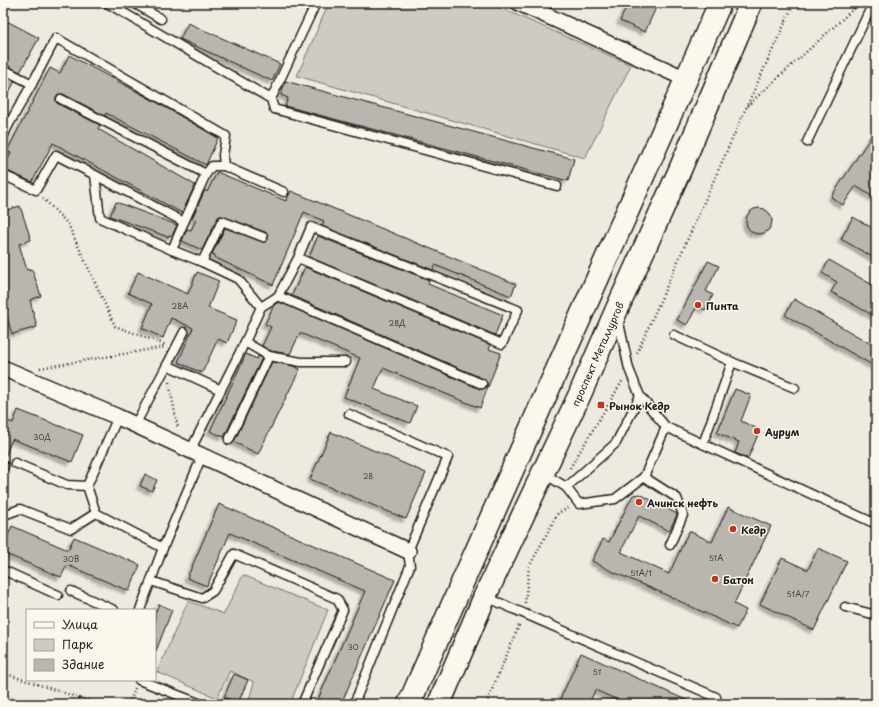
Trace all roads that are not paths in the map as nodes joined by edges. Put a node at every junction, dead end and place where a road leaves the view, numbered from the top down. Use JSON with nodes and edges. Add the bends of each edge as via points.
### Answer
{"nodes":[{"id":1,"x":108,"y":3,"type":"edge"},
{"id":2,"x":134,"y":3,"type":"edge"},
{"id":3,"x":316,"y":3,"type":"edge"},
{"id":4,"x":519,"y":3,"type":"edge"},
{"id":5,"x":720,"y":3,"type":"edge"},
{"id":6,"x":751,"y":3,"type":"edge"},
{"id":7,"x":873,"y":3,"type":"edge"},
{"id":8,"x":161,"y":19,"type":"dead end"},
{"id":9,"x":3,"y":69,"type":"edge"},
{"id":10,"x":686,"y":79,"type":"junction"},
{"id":11,"x":32,"y":84,"type":"junction"},
{"id":12,"x":61,"y":99,"type":"dead end"},
{"id":13,"x":271,"y":99,"type":"junction"},
{"id":14,"x":5,"y":125,"type":"edge"},
{"id":15,"x":3,"y":138,"type":"edge"},
{"id":16,"x":808,"y":142,"type":"dead end"},
{"id":17,"x":224,"y":166,"type":"junction"},
{"id":18,"x":206,"y":174,"type":"junction"},
{"id":19,"x":3,"y":175,"type":"edge"},
{"id":20,"x":95,"y":175,"type":"junction"},
{"id":21,"x":557,"y":186,"type":"dead end"},
{"id":22,"x":284,"y":192,"type":"dead end"},
{"id":23,"x":184,"y":222,"type":"junction"},
{"id":24,"x":263,"y":237,"type":"dead end"},
{"id":25,"x":172,"y":250,"type":"junction"},
{"id":26,"x":298,"y":258,"type":"junction"},
{"id":27,"x":202,"y":262,"type":"junction"},
{"id":28,"x":278,"y":296,"type":"junction"},
{"id":29,"x":261,"y":307,"type":"junction"},
{"id":30,"x":616,"y":309,"type":"junction"},
{"id":31,"x":184,"y":332,"type":"dead end"},
{"id":32,"x":674,"y":335,"type":"dead end"},
{"id":33,"x":246,"y":342,"type":"junction"},
{"id":34,"x":269,"y":356,"type":"junction"},
{"id":35,"x":346,"y":362,"type":"dead end"},
{"id":36,"x":732,"y":362,"type":"junction"},
{"id":37,"x":166,"y":365,"type":"junction"},
{"id":38,"x":6,"y":368,"type":"edge"},
{"id":39,"x":482,"y":384,"type":"dead end"},
{"id":40,"x":795,"y":388,"type":"dead end"},
{"id":41,"x":221,"y":390,"type":"junction"},
{"id":42,"x":640,"y":396,"type":"junction"},
{"id":43,"x":349,"y":414,"type":"dead end"},
{"id":44,"x":118,"y":417,"type":"junction"},
{"id":45,"x":135,"y":425,"type":"junction"},
{"id":46,"x":666,"y":427,"type":"junction"},
{"id":47,"x":229,"y":440,"type":"dead end"},
{"id":48,"x":703,"y":444,"type":"junction"},
{"id":49,"x":191,"y":451,"type":"junction"},
{"id":50,"x":15,"y":464,"type":"dead end"},
{"id":51,"x":543,"y":473,"type":"junction"},
{"id":52,"x":644,"y":477,"type":"junction"},
{"id":53,"x":87,"y":486,"type":"junction"},
{"id":54,"x":566,"y":486,"type":"junction"},
{"id":55,"x":96,"y":513,"type":"junction"},
{"id":56,"x":3,"y":518,"type":"edge"},
{"id":57,"x":876,"y":524,"type":"edge"},
{"id":58,"x":670,"y":545,"type":"dead end"},
{"id":59,"x":163,"y":548,"type":"junction"},
{"id":60,"x":408,"y":551,"type":"junction"},
{"id":61,"x":3,"y":570,"type":"edge"},
{"id":62,"x":151,"y":581,"type":"junction"},
{"id":63,"x":70,"y":591,"type":"dead end"},
{"id":64,"x":58,"y":595,"type":"dead end"},
{"id":65,"x":486,"y":596,"type":"junction"},
{"id":66,"x":845,"y":607,"type":"dead end"},
{"id":67,"x":112,"y":609,"type":"edge"},
{"id":68,"x":140,"y":609,"type":"edge"},
{"id":69,"x":876,"y":615,"type":"edge"},
{"id":70,"x":137,"y":683,"type":"edge"},
{"id":71,"x":201,"y":704,"type":"edge"},
{"id":72,"x":302,"y":704,"type":"edge"},
{"id":73,"x":354,"y":704,"type":"edge"},
{"id":74,"x":410,"y":704,"type":"edge"},
{"id":75,"x":438,"y":704,"type":"edge"},
{"id":76,"x":713,"y":704,"type":"edge"}],
"edges":[{"from":1,"to":13,"type":"lane"},
{"from":2,"to":8,"type":"lane"},
{"from":3,"to":13,"type":"lane"},
{"from":4,"to":10,"type":"street"},
{"from":5,"to":10,"type":"main road"},
{"from":6,"to":30,"type":"main road","name":"проспект Металлургов"},
{"from":7,"to":16,"type":"lane"},
{"from":9,"to":11,"type":"lane"},
{"from":10,"to":74,"type":"main road","via":[[462,581]]},
{"from":11,"to":14,"type":"lane"},
{"from":11,"to":17,"type":"lane","via":[[56,38],[226,136]]},
{"from":12,"to":18,"type":"lane"},
{"from":13,"to":21,"type":"lane","via":[[274,109]]},
{"from":14,"to":15,"type":"lane"},
{"from":17,"to":18,"type":"lane","via":[[212,166]]},
{"from":17,"to":22,"type":"lane"},
{"from":18,"to":23,"type":"lane"},
{"from":19,"to":20,"type":"lane","via":[[36,190],[56,156]]},
{"from":20,"to":23,"type":"lane"},
{"from":20,"to":25,"type":"lane","via":[[100,218]]},
{"from":23,"to":25,"type":"lane"},
{"from":24,"to":27,"type":"lane","via":[[222,221]]},
{"from":25,"to":27,"type":"lane"},
{"from":26,"to":26,"type":"lane","via":[[311,227],[518,310],[502,344]]},
{"from":26,"to":28,"type":"lane"},
{"from":27,"to":29,"type":"lane","via":[[238,279]]},
{"from":28,"to":29,"type":"lane"},
{"from":28,"to":39,"type":"lane"},
{"from":29,"to":33,"type":"lane"},
{"from":30,"to":42,"type":"lane","via":[[629,369]]},
{"from":30,"to":51,"type":"main road","name":"проспект Металлургов"},
{"from":31,"to":37,"type":"lane"},
{"from":32,"to":36,"type":"lane"},
{"from":33,"to":34,"type":"lane"},
{"from":33,"to":41,"type":"lane"},
{"from":34,"to":35,"type":"lane","via":[[301,362]]},
{"from":34,"to":47,"type":"lane"},
{"from":36,"to":40,"type":"lane"},
{"from":36,"to":48,"type":"lane"},
{"from":37,"to":41,"type":"lane"},
{"from":37,"to":45,"type":"lane"},
{"from":38,"to":44,"type":"street"},
{"from":41,"to":49,"type":"lane"},
{"from":42,"to":46,"type":"lane"},
{"from":42,"to":54,"type":"lane","via":[[616,444]]},
{"from":43,"to":60,"type":"lane","via":[[448,457]]},
{"from":44,"to":45,"type":"street"},
{"from":44,"to":53,"type":"lane"},
{"from":45,"to":49,"type":"street"},
{"from":46,"to":48,"type":"lane"},
{"from":46,"to":52,"type":"lane"},
{"from":48,"to":57,"type":"lane"},
{"from":49,"to":59,"type":"lane"},
{"from":49,"to":60,"type":"street"},
{"from":50,"to":53,"type":"lane","via":[[67,485]]},
{"from":51,"to":54,"type":"lane"},
{"from":51,"to":65,"type":"main road","name":"проспект Металлургов"},
{"from":52,"to":54,"type":"lane","via":[[615,499],[579,504]]},
{"from":52,"to":58,"type":"lane","via":[[677,498],[683,515]]},
{"from":53,"to":55,"type":"lane"},
{"from":55,"to":56,"type":"lane","via":[[72,529],[20,509],[4,515]]},
{"from":55,"to":59,"type":"lane"},
{"from":59,"to":62,"type":"lane"},
{"from":60,"to":73,"type":"lane","via":[[410,566]]},
{"from":61,"to":64,"type":"lane"},
{"from":62,"to":68,"type":"lane"},
{"from":62,"to":72,"type":"lane","via":[[202,598],[213,591],[234,554],[337,599],[342,610]]},
{"from":63,"to":67,"type":"lane"},
{"from":65,"to":75,"type":"main road","name":"проспект Металлургов"},
{"from":65,"to":76,"type":"lane","via":[[716,697]]},
{"from":66,"to":69,"type":"lane"},
{"from":70,"to":71,"type":"lane"}]}
